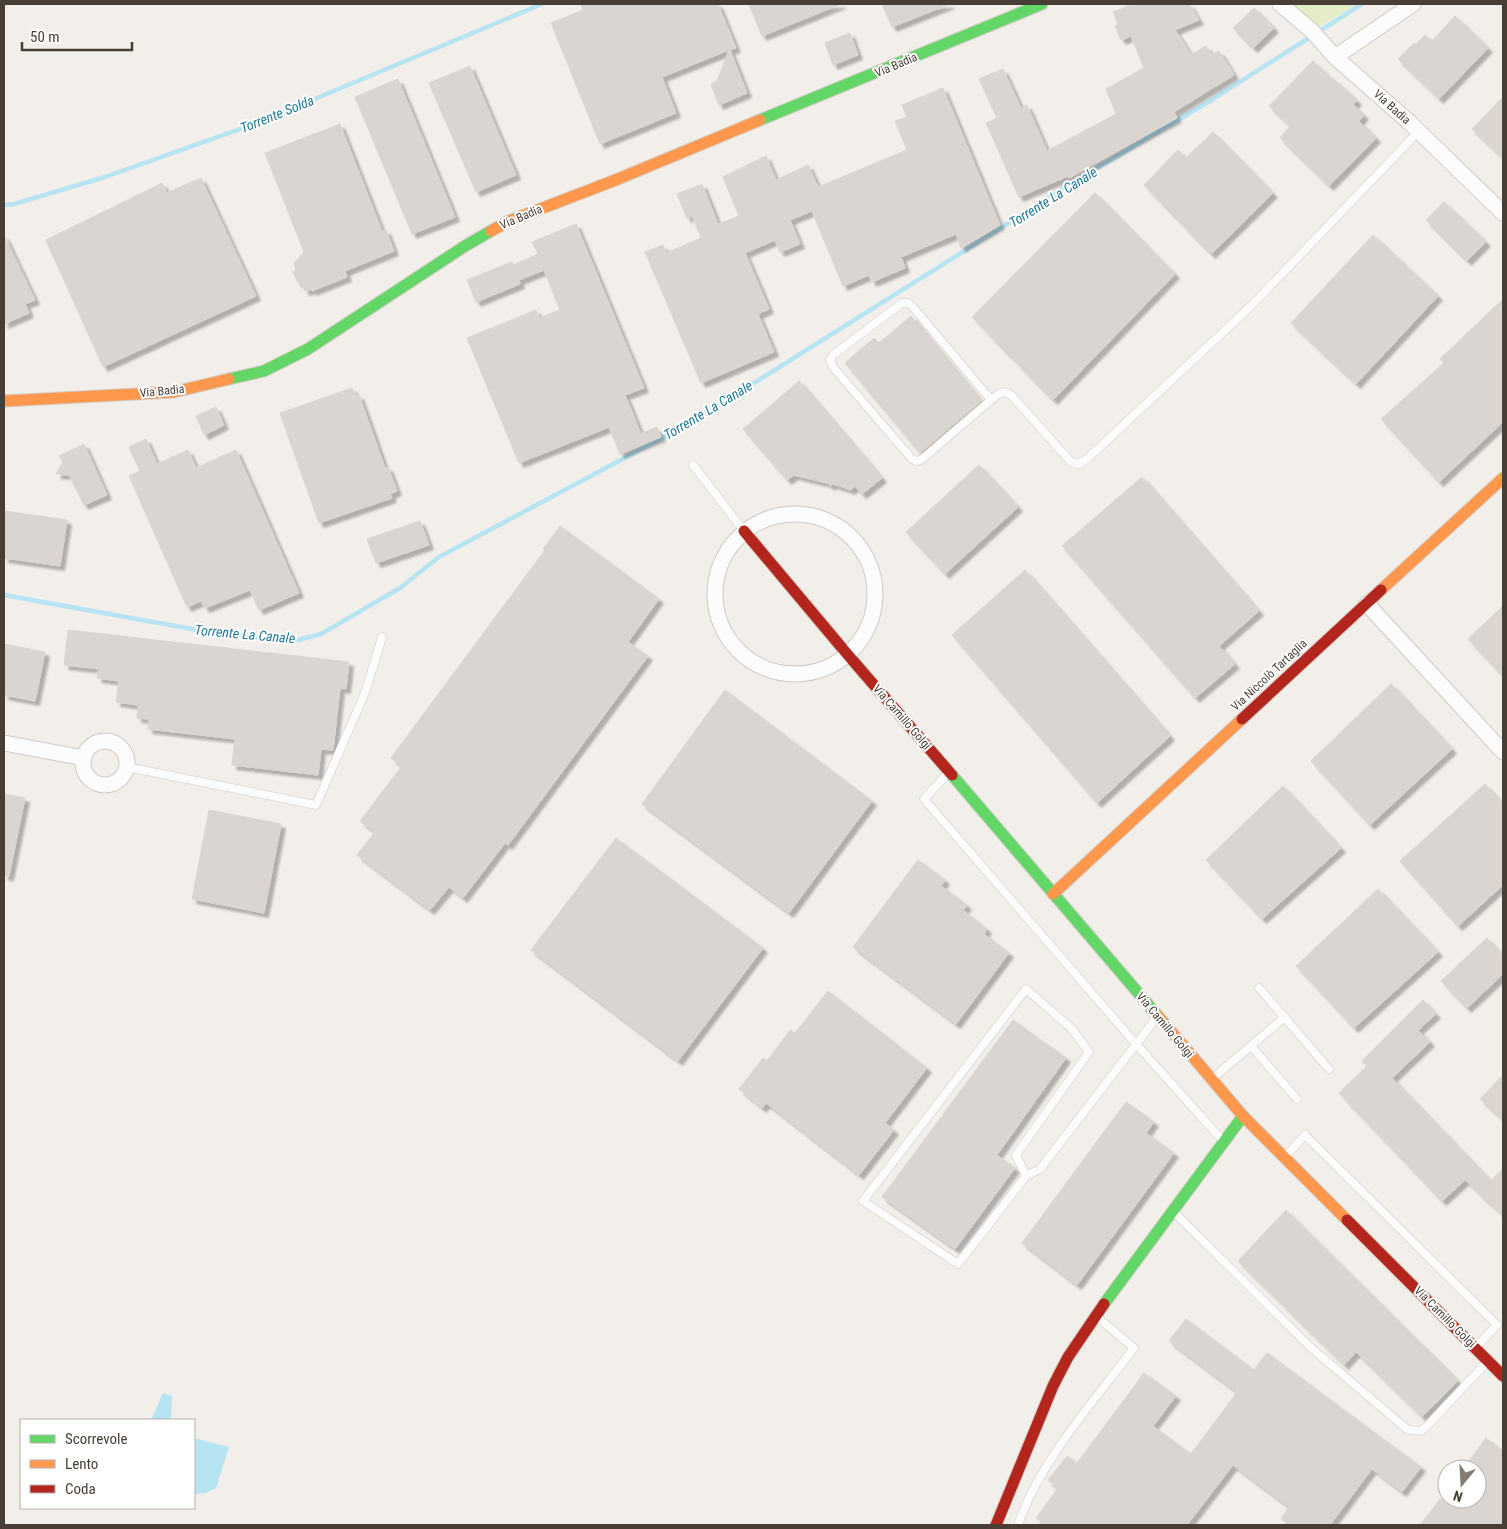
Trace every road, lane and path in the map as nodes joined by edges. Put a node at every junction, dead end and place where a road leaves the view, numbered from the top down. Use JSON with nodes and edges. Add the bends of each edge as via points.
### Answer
{"nodes":[{"id":1,"x":1042,"y":4,"type":"edge"},
{"id":2,"x":1280,"y":4,"type":"edge"},
{"id":3,"x":1414,"y":4,"type":"edge"},
{"id":4,"x":1335,"y":57,"type":"junction"},
{"id":5,"x":1419,"y":131,"type":"junction"},
{"id":6,"x":1503,"y":213,"type":"edge"},
{"id":7,"x":991,"y":400,"type":"junction"},
{"id":8,"x":4,"y":401,"type":"edge"},
{"id":9,"x":693,"y":466,"type":"dead end"},
{"id":10,"x":1503,"y":478,"type":"edge"},
{"id":11,"x":744,"y":531,"type":"junction"},
{"id":12,"x":1367,"y":604,"type":"junction"},
{"id":13,"x":382,"y":637,"type":"dead end"},
{"id":14,"x":848,"y":655,"type":"junction"},
{"id":15,"x":4,"y":743,"type":"edge"},
{"id":16,"x":1503,"y":752,"type":"edge"},
{"id":17,"x":84,"y":758,"type":"junction"},
{"id":18,"x":127,"y":767,"type":"junction"},
{"id":19,"x":949,"y":772,"type":"junction"},
{"id":20,"x":1053,"y":894,"type":"junction"},
{"id":21,"x":1259,"y":988,"type":"dead end"},
{"id":22,"x":1158,"y":1016,"type":"junction"},
{"id":23,"x":1284,"y":1017,"type":"junction"},
{"id":24,"x":1136,"y":1044,"type":"junction"},
{"id":25,"x":1251,"y":1046,"type":"junction"},
{"id":26,"x":1329,"y":1069,"type":"dead end"},
{"id":27,"x":1212,"y":1079,"type":"junction"},
{"id":28,"x":1297,"y":1099,"type":"dead end"},
{"id":29,"x":1243,"y":1116,"type":"junction"},
{"id":30,"x":1223,"y":1141,"type":"junction"},
{"id":31,"x":1285,"y":1157,"type":"junction"},
{"id":32,"x":1026,"y":1176,"type":"junction"},
{"id":33,"x":1172,"y":1209,"type":"junction"},
{"id":34,"x":1095,"y":1316,"type":"junction"},
{"id":35,"x":1475,"y":1348,"type":"junction"},
{"id":36,"x":1488,"y":1360,"type":"junction"},
{"id":37,"x":1503,"y":1376,"type":"edge"},
{"id":38,"x":996,"y":1525,"type":"edge"},
{"id":39,"x":1018,"y":1525,"type":"edge"}],
"edges":[{"from":1,"to":8,"type":"street","name":"Via Badia","via":[[654,165],[509,221],[465,246],[308,349],[264,371],[174,392]]},
{"from":2,"to":4,"type":"street","name":"Via Badia","via":[[1312,30]]},
{"from":3,"to":4,"type":"street"},
{"from":4,"to":5,"type":"street","name":"Via Badia"},
{"from":5,"to":6,"type":"street","name":"Via Badia"},
{"from":5,"to":7,"type":"lane","via":[[1251,306],[1087,460],[1079,464],[1071,462],[1008,393],[1001,392]]},
{"from":7,"to":7,"type":"lane","via":[[908,303],[902,303],[830,360],[916,461]]},
{"from":9,"to":11,"type":"lane"},
{"from":10,"to":12,"type":"street","name":"Via Niccolò Tartaglia"},
{"from":11,"to":14,"type":"street","name":"Via Camillo Golgi"},
{"from":11,"to":14,"type":"street","via":[[769,518],[796,513],[823,518],[847,532],[865,554],[875,580],[875,607],[865,633]]},
{"from":11,"to":14,"type":"street","via":[[727,550],[716,582],[715,598],[720,623],[733,645],[752,662],[776,672],[802,674],[826,668]]},
{"from":12,"to":16,"type":"street"},
{"from":12,"to":20,"type":"street","name":"Via Niccolò Tartaglia"},
{"from":13,"to":18,"type":"lane","via":[[365,693],[316,805]]},
{"from":14,"to":19,"type":"street","name":"Via Camillo Golgi"},
{"from":15,"to":17,"type":"street"},
{"from":17,"to":18,"type":"street","via":[[92,745],[114,742],[125,753]]},
{"from":17,"to":18,"type":"street","via":[[85,771],[101,784],[114,783]]},
{"from":19,"to":20,"type":"street","name":"Via Camillo Golgi"},
{"from":19,"to":24,"type":"lane","via":[[924,799]]},
{"from":20,"to":22,"type":"street","name":"Via Camillo Golgi"},
{"from":21,"to":23,"type":"lane"},
{"from":22,"to":24,"type":"lane"},
{"from":22,"to":27,"type":"street","name":"Via Camillo Golgi"},
{"from":23,"to":25,"type":"lane"},
{"from":23,"to":26,"type":"lane"},
{"from":24,"to":30,"type":"lane"},
{"from":24,"to":32,"type":"lane","via":[[1040,1169]]},
{"from":25,"to":27,"type":"lane"},
{"from":25,"to":28,"type":"lane"},
{"from":27,"to":29,"type":"street","name":"Via Camillo Golgi"},
{"from":29,"to":30,"type":"street"},
{"from":29,"to":31,"type":"street","name":"Via Camillo Golgi"},
{"from":30,"to":33,"type":"street"},
{"from":31,"to":35,"type":"street","name":"Via Camillo Golgi"},
{"from":31,"to":35,"type":"lane","via":[[1305,1135],[1497,1325]]},
{"from":32,"to":32,"type":"lane","via":[[1016,1155],[1089,1052],[1071,1028],[1026,990],[863,1201],[958,1264]]},
{"from":33,"to":34,"type":"street"},
{"from":33,"to":36,"type":"lane","via":[[1309,1346],[1408,1430],[1421,1431]]},
{"from":34,"to":38,"type":"street","via":[[1053,1386]]},
{"from":34,"to":39,"type":"lane","via":[[1134,1348],[1049,1461]]},
{"from":35,"to":36,"type":"street","name":"Via Camillo Golgi"},
{"from":36,"to":37,"type":"street","name":"Via Camillo Golgi"}]}
